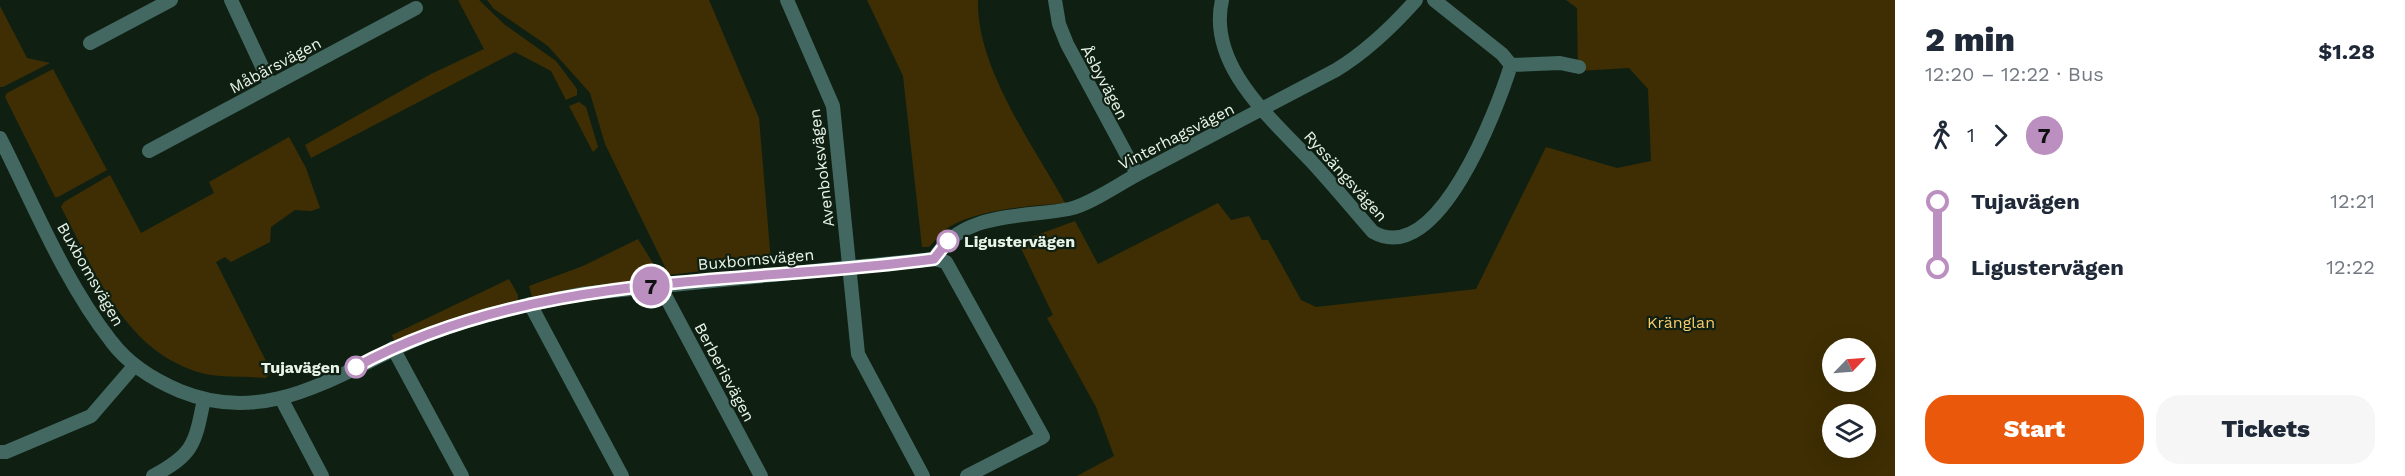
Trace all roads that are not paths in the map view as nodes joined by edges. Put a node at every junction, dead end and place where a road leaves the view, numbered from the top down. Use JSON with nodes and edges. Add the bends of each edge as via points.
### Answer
{"nodes":[{"id":1,"x":171,"y":0,"type":"edge"},
{"id":2,"x":231,"y":0,"type":"edge"},
{"id":3,"x":787,"y":0,"type":"edge"},
{"id":4,"x":1055,"y":0,"type":"edge"},
{"id":5,"x":1222,"y":0,"type":"edge"},
{"id":6,"x":1416,"y":0,"type":"edge"},
{"id":7,"x":1434,"y":0,"type":"edge"},
{"id":8,"x":416,"y":8,"type":"dead end"},
{"id":9,"x":90,"y":43,"type":"dead end"},
{"id":10,"x":1511,"y":65,"type":"junction"},
{"id":11,"x":1580,"y":67,"type":"dead end"},
{"id":12,"x":271,"y":86,"type":"junction"},
{"id":13,"x":1263,"y":110,"type":"junction"},
{"id":14,"x":0,"y":138,"type":"edge"},
{"id":15,"x":149,"y":151,"type":"dead end"},
{"id":16,"x":1137,"y":174,"type":"junction"},
{"id":17,"x":934,"y":259,"type":"junction"},
{"id":18,"x":849,"y":268,"type":"junction"},
{"id":19,"x":659,"y":284,"type":"junction"},
{"id":20,"x":530,"y":304,"type":"junction"},
{"id":21,"x":393,"y":348,"type":"junction"},
{"id":22,"x":135,"y":365,"type":"junction"},
{"id":23,"x":204,"y":399,"type":"junction"},
{"id":24,"x":282,"y":400,"type":"junction"},
{"id":25,"x":0,"y":452,"type":"edge"},
{"id":26,"x":153,"y":476,"type":"edge"},
{"id":27,"x":322,"y":476,"type":"edge"},
{"id":28,"x":462,"y":476,"type":"edge"},
{"id":29,"x":622,"y":476,"type":"edge"},
{"id":30,"x":761,"y":476,"type":"edge"},
{"id":31,"x":923,"y":476,"type":"edge"},
{"id":32,"x":967,"y":476,"type":"edge"}],
"edges":[{"from":1,"to":9,"type":"street"},
{"from":2,"to":12,"type":"street"},
{"from":3,"to":18,"type":"street","name":"Avenboksvägen","via":[[833,106]]},
{"from":4,"to":16,"type":"street","name":"Åsbyvägen","via":[[1067,44]]},
{"from":5,"to":13,"type":"street","name":"Ryssängsvägen","via":[[1217,19],[1222,42],[1237,75]]},
{"from":6,"to":13,"type":"street","name":"Vinterhagsvägen","via":[[1359,56]]},
{"from":7,"to":10,"type":"street"},
{"from":8,"to":12,"type":"street","name":"Måbärsvägen"},
{"from":10,"to":11,"type":"street","via":[[1548,63]]},
{"from":10,"to":13,"type":"street","name":"Ryssängsvägen","via":[[1503,91],[1449,199],[1420,228],[1397,238],[1384,239],[1373,232]]},
{"from":12,"to":15,"type":"street","name":"Måbärsvägen"},
{"from":13,"to":16,"type":"street","name":"Vinterhagsvägen"},
{"from":14,"to":22,"type":"street","name":"Buxbomsvägen","via":[[92,315],[111,342]]},
{"from":16,"to":17,"type":"street","name":"Vinterhagsvägen","via":[[1071,209],[978,223],[941,246]]},
{"from":17,"to":18,"type":"street"},
{"from":17,"to":32,"type":"street","via":[[946,262],[1043,437]]},
{"from":18,"to":19,"type":"street","name":"Buxbomsvägen"},
{"from":18,"to":31,"type":"street","via":[[858,354]]},
{"from":19,"to":20,"type":"street","name":"Buxbomsvägen"},
{"from":19,"to":30,"type":"street","name":"Berberisvägen"},
{"from":20,"to":21,"type":"street","name":"Buxbomsvägen"},
{"from":20,"to":29,"type":"street"},
{"from":21,"to":24,"type":"street","name":"Buxbomsvägen","via":[[307,392]]},
{"from":21,"to":28,"type":"street"},
{"from":22,"to":23,"type":"street","name":"Buxbomsvägen","via":[[160,383]]},
{"from":22,"to":25,"type":"street","via":[[91,416]]},
{"from":23,"to":24,"type":"street","name":"Buxbomsvägen","via":[[247,405]]},
{"from":23,"to":26,"type":"street","via":[[198,432],[187,455]]},
{"from":24,"to":27,"type":"street"}]}
